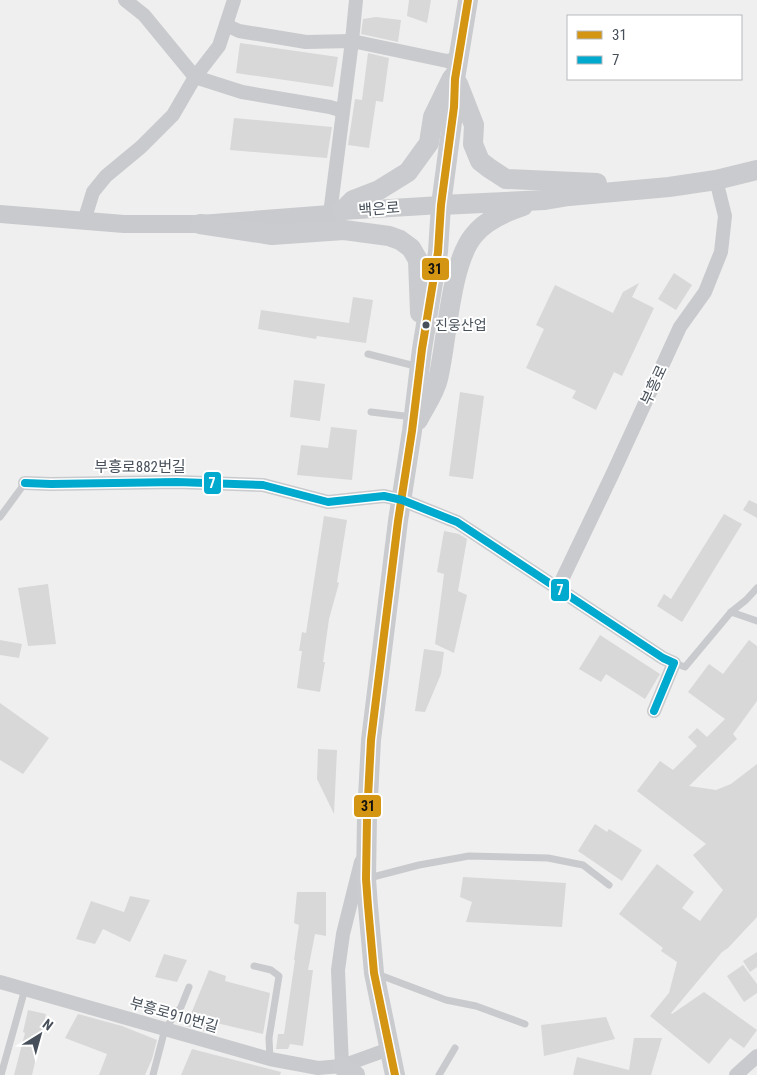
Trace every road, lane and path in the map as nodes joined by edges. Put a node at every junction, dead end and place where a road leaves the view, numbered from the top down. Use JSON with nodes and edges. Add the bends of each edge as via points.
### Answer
{"nodes":[{"id":1,"x":124,"y":0,"type":"edge"},
{"id":2,"x":234,"y":0,"type":"edge"},
{"id":3,"x":356,"y":0,"type":"edge"},
{"id":4,"x":468,"y":0,"type":"edge"},
{"id":5,"x":226,"y":25,"type":"junction"},
{"id":6,"x":352,"y":41,"type":"junction"},
{"id":7,"x":457,"y":68,"type":"junction"},
{"id":8,"x":195,"y":77,"type":"junction"},
{"id":9,"x":344,"y":111,"type":"junction"},
{"id":10,"x":757,"y":170,"type":"edge"},
{"id":11,"x":716,"y":180,"type":"junction"},
{"id":12,"x":668,"y":187,"type":"junction"},
{"id":13,"x":545,"y":200,"type":"junction"},
{"id":14,"x":441,"y":205,"type":"junction"},
{"id":15,"x":336,"y":212,"type":"junction"},
{"id":16,"x":0,"y":214,"type":"edge"},
{"id":17,"x":84,"y":221,"type":"junction"},
{"id":18,"x":200,"y":224,"type":"junction"},
{"id":19,"x":438,"y":252,"type":"junction"},
{"id":20,"x":452,"y":300,"type":"junction"},
{"id":21,"x":368,"y":354,"type":"dead end"},
{"id":22,"x":421,"y":358,"type":"junction"},
{"id":23,"x":371,"y":412,"type":"dead end"},
{"id":24,"x":413,"y":424,"type":"junction"},
{"id":25,"x":26,"y":483,"type":"joint"},
{"id":26,"x":402,"y":500,"type":"junction"},
{"id":27,"x":0,"y":517,"type":"edge"},
{"id":28,"x":558,"y":588,"type":"junction"},
{"id":29,"x":757,"y":588,"type":"edge"},
{"id":30,"x":732,"y":612,"type":"junction"},
{"id":31,"x":757,"y":621,"type":"edge"},
{"id":32,"x":674,"y":663,"type":"junction"},
{"id":33,"x":654,"y":711,"type":"dead end"},
{"id":34,"x":367,"y":841,"type":"junction"},
{"id":35,"x":366,"y":879,"type":"junction"},
{"id":36,"x":609,"y":885,"type":"dead end"},
{"id":37,"x":254,"y":966,"type":"dead end"},
{"id":38,"x":374,"y":973,"type":"junction"},
{"id":39,"x":0,"y":982,"type":"edge"},
{"id":40,"x":189,"y":987,"type":"dead end"},
{"id":41,"x":25,"y":989,"type":"junction"},
{"id":42,"x":525,"y":1024,"type":"dead end"},
{"id":43,"x":165,"y":1029,"type":"junction"},
{"id":44,"x":455,"y":1048,"type":"dead end"},
{"id":45,"x":390,"y":1049,"type":"junction"},
{"id":46,"x":757,"y":1056,"type":"edge"},
{"id":47,"x":270,"y":1059,"type":"junction"},
{"id":48,"x":313,"y":1071,"type":"edge"},
{"id":49,"x":347,"y":1072,"type":"edge"},
{"id":50,"x":1,"y":1075,"type":"edge"},
{"id":51,"x":154,"y":1075,"type":"edge"},
{"id":52,"x":395,"y":1075,"type":"edge"},
{"id":53,"x":439,"y":1075,"type":"edge"},
{"id":54,"x":736,"y":1075,"type":"edge"}],
"edges":[{"from":1,"to":8,"type":"street","via":[[144,15]]},
{"from":2,"to":5,"type":"street"},
{"from":3,"to":6,"type":"street"},
{"from":4,"to":7,"type":"main road"},
{"from":5,"to":6,"type":"street","via":[[239,31],[306,42]]},
{"from":5,"to":8,"type":"street","via":[[219,46]]},
{"from":6,"to":7,"type":"street","via":[[447,61]]},
{"from":6,"to":9,"type":"street"},
{"from":7,"to":12,"type":"main road","via":[[474,125],[473,144],[480,161],[506,179]]},
{"from":7,"to":14,"type":"main road"},
{"from":7,"to":15,"type":"main road","via":[[432,117],[429,143],[408,172]]},
{"from":8,"to":9,"type":"street","via":[[242,92]]},
{"from":8,"to":17,"type":"street","via":[[173,115],[106,176],[93,192]]},
{"from":9,"to":15,"type":"street"},
{"from":10,"to":11,"type":"main road","name":"백은로"},
{"from":11,"to":12,"type":"main road","name":"백은로"},
{"from":11,"to":28,"type":"street","name":"부흥로","via":[[725,216],[721,252],[705,292],[680,327]]},
{"from":12,"to":13,"type":"main road","name":"백은로"},
{"from":13,"to":14,"type":"main road","name":"백은로"},
{"from":13,"to":20,"type":"main road","via":[[505,212],[483,225],[473,236],[460,261]]},
{"from":14,"to":15,"type":"street","name":"백은로"},
{"from":14,"to":19,"type":"main road"},
{"from":15,"to":18,"type":"street","name":"백은로"},
{"from":16,"to":17,"type":"street","name":"백은로"},
{"from":17,"to":18,"type":"street","name":"백은로"},
{"from":18,"to":22,"type":"main road","via":[[272,235],[344,230],[400,240],[411,248],[418,260]]},
{"from":19,"to":20,"type":"main road"},
{"from":19,"to":22,"type":"main road"},
{"from":20,"to":24,"type":"main road","via":[[438,382]]},
{"from":21,"to":22,"type":"lane"},
{"from":22,"to":24,"type":"main road"},
{"from":23,"to":24,"type":"lane"},
{"from":24,"to":26,"type":"main road"},
{"from":25,"to":26,"type":"street","name":"부흥로882번길","via":[[263,485],[328,502],[384,496]]},
{"from":25,"to":27,"type":"lane"},
{"from":26,"to":28,"type":"street","via":[[457,522]]},
{"from":26,"to":34,"type":"main road","via":[[371,740]]},
{"from":28,"to":32,"type":"street"},
{"from":29,"to":30,"type":"lane"},
{"from":30,"to":31,"type":"lane"},
{"from":30,"to":32,"type":"lane","via":[[685,667]]},
{"from":32,"to":33,"type":"street"},
{"from":34,"to":35,"type":"main road"},
{"from":34,"to":49,"type":"street","via":[[343,934],[338,970],[338,1005]]},
{"from":35,"to":36,"type":"lane","via":[[469,856],[548,858],[583,865]]},
{"from":35,"to":38,"type":"main road"},
{"from":37,"to":47,"type":"lane","via":[[271,970],[278,976],[268,1038]]},
{"from":38,"to":42,"type":"lane","via":[[446,1000],[476,1006]]},
{"from":38,"to":45,"type":"main road"},
{"from":39,"to":41,"type":"street","name":"부흥로910번길"},
{"from":40,"to":43,"type":"lane","via":[[181,1007]]},
{"from":41,"to":43,"type":"street","name":"부흥로910번길"},
{"from":41,"to":50,"type":"lane"},
{"from":43,"to":47,"type":"street","name":"부흥로910번길"},
{"from":43,"to":51,"type":"lane"},
{"from":44,"to":53,"type":"lane"},
{"from":45,"to":49,"type":"street","name":"부흥로910번길"},
{"from":45,"to":52,"type":"main road"},
{"from":46,"to":54,"type":"street"},
{"from":47,"to":48,"type":"street","name":"부흥로910번길"},
{"from":48,"to":49,"type":"street","name":"부흥로910번길"}]}
